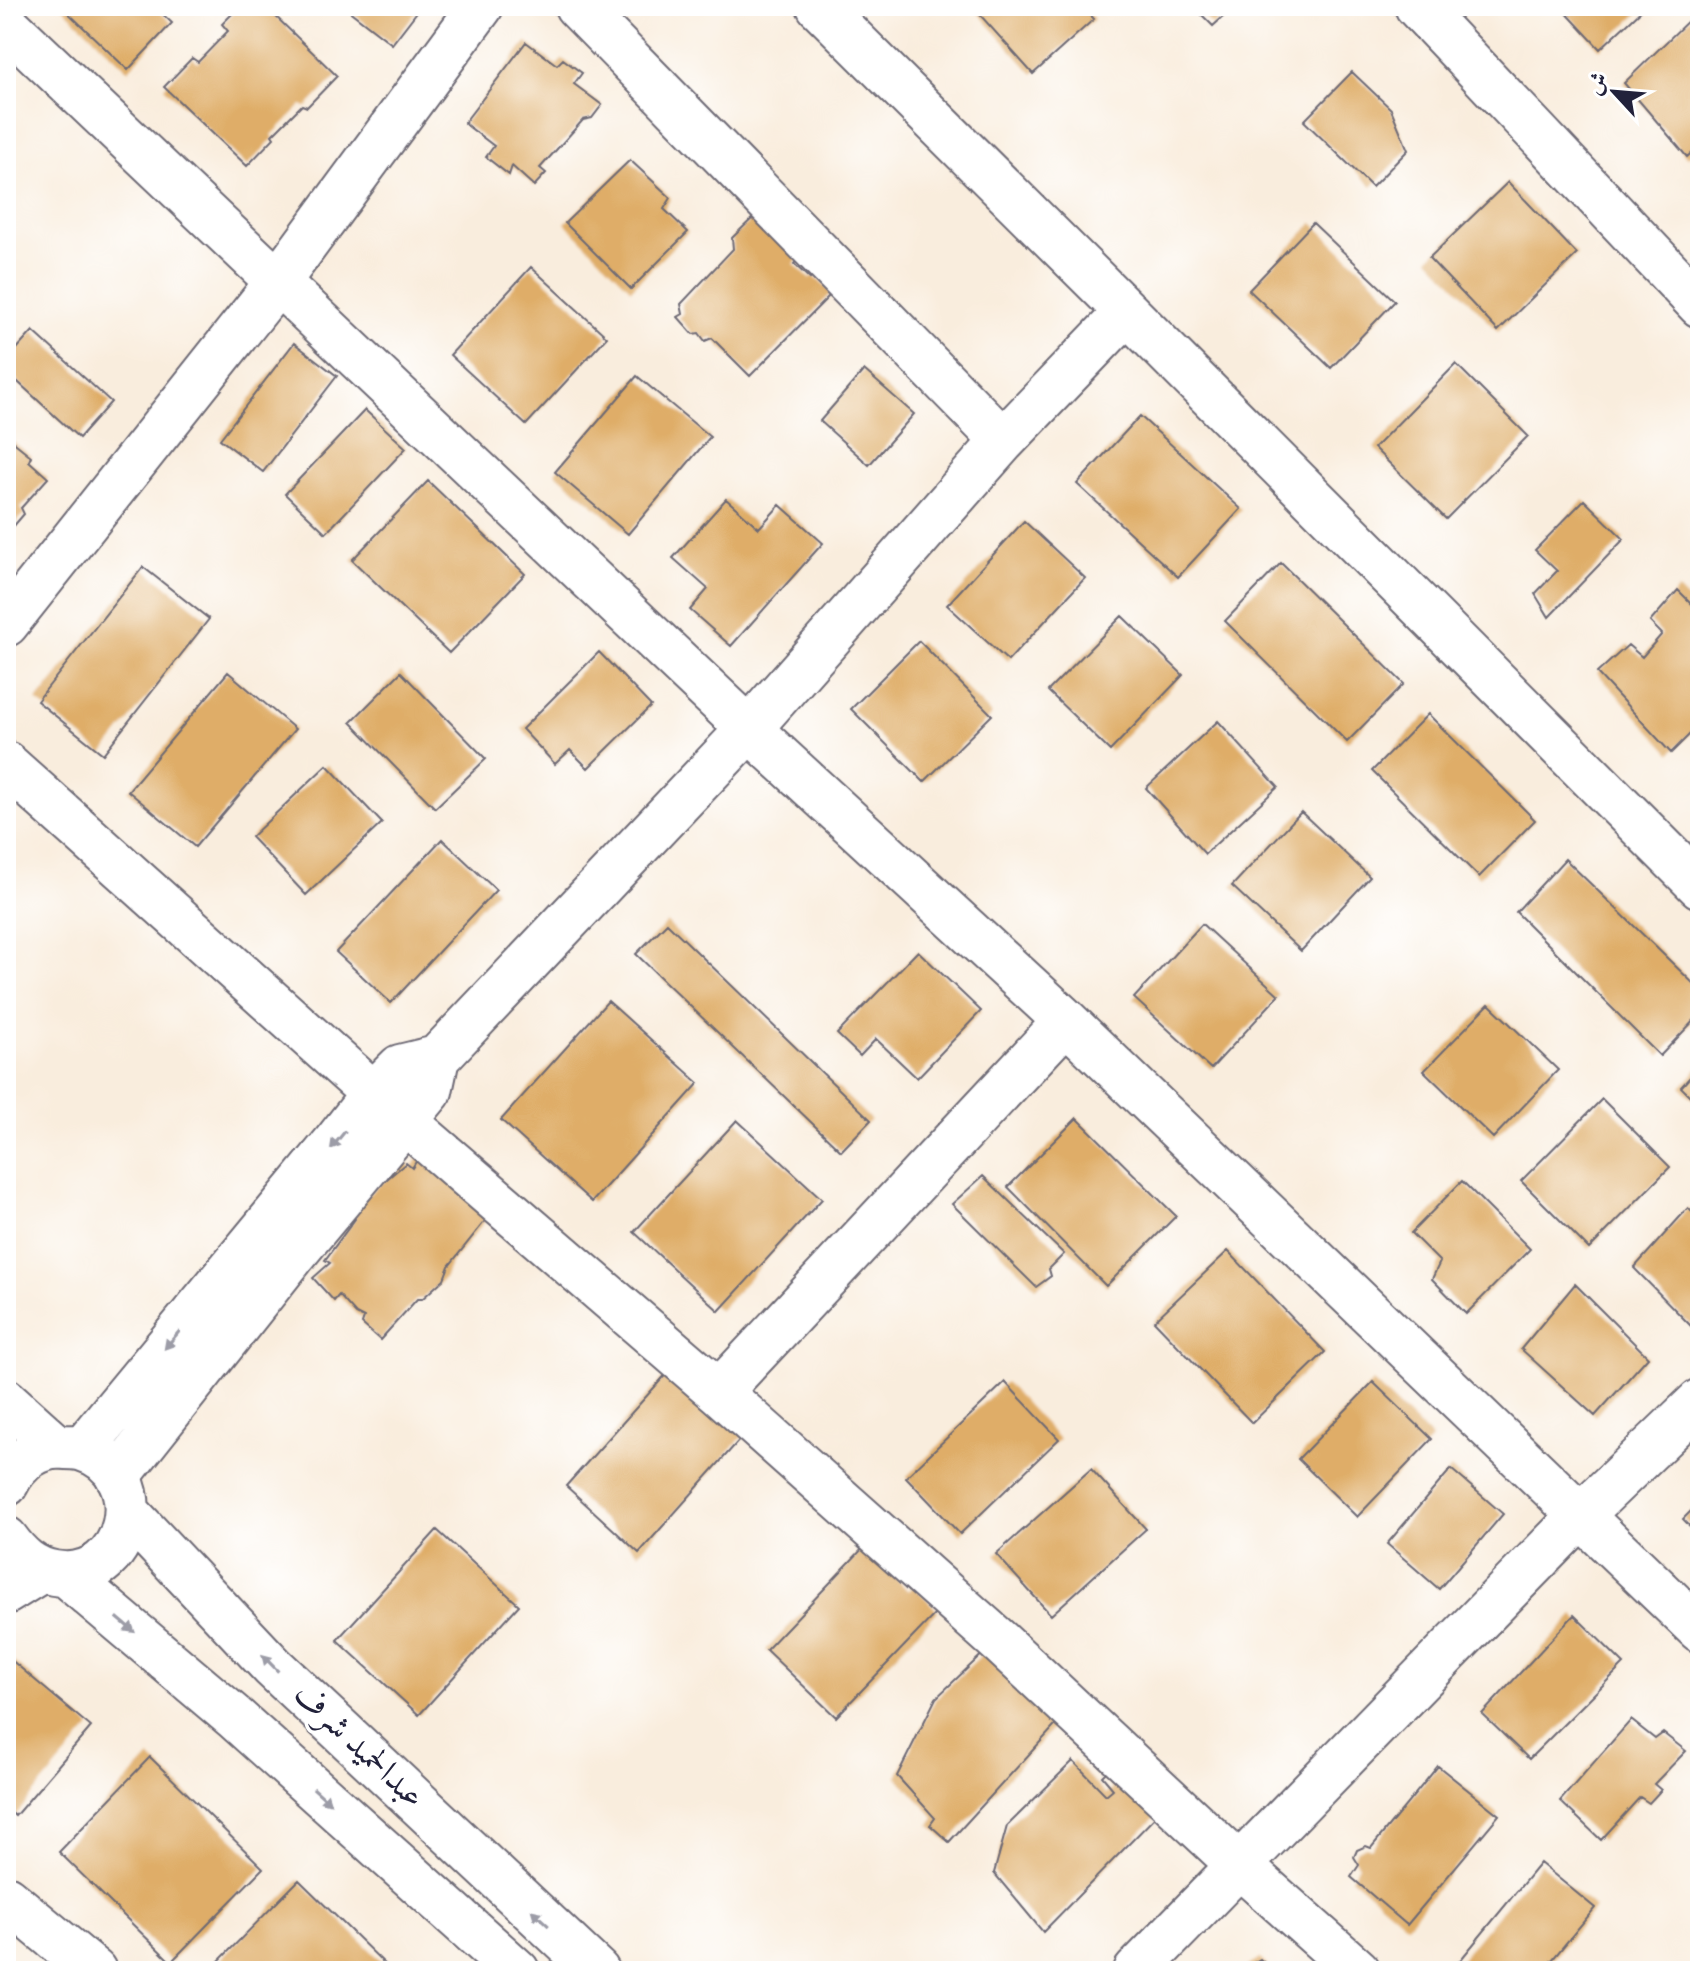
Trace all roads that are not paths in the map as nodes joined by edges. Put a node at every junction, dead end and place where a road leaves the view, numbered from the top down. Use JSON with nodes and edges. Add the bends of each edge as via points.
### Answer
{"nodes":[{"id":1,"x":481,"y":6,"type":"edge"},
{"id":2,"x":577,"y":6,"type":"edge"},
{"id":3,"x":819,"y":6,"type":"edge"},
{"id":4,"x":1417,"y":6,"type":"edge"},
{"id":5,"x":6,"y":24,"type":"edge"},
{"id":6,"x":277,"y":283,"type":"junction"},
{"id":7,"x":1700,"y":305,"type":"edge"},
{"id":8,"x":1127,"y":312,"type":"junction"},
{"id":9,"x":1003,"y":441,"type":"junction"},
{"id":10,"x":6,"y":624,"type":"edge"},
{"id":11,"x":749,"y":729,"type":"junction"},
{"id":12,"x":6,"y":764,"type":"edge"},
{"id":13,"x":1692,"y":860,"type":"edge"},
{"id":14,"x":1066,"y":1021,"type":"junction"},
{"id":15,"x":390,"y":1107,"type":"junction"},
{"id":16,"x":719,"y":1392,"type":"junction"},
{"id":17,"x":6,"y":1401,"type":"edge"},
{"id":18,"x":1700,"y":1401,"type":"edge"},
{"id":19,"x":70,"y":1447,"type":"junction"},
{"id":20,"x":6,"y":1484,"type":"edge"},
{"id":21,"x":123,"y":1494,"type":"junction"},
{"id":22,"x":1580,"y":1516,"type":"junction"},
{"id":23,"x":6,"y":1539,"type":"edge"},
{"id":24,"x":37,"y":1579,"type":"edge"},
{"id":25,"x":1700,"y":1630,"type":"edge"},
{"id":26,"x":1239,"y":1865,"type":"junction"},
{"id":27,"x":6,"y":1898,"type":"edge"},
{"id":28,"x":94,"y":1971,"type":"edge"},
{"id":29,"x":517,"y":1971,"type":"edge"},
{"id":30,"x":597,"y":1971,"type":"edge"},
{"id":31,"x":1136,"y":1971,"type":"edge"},
{"id":32,"x":1358,"y":1971,"type":"edge"}],
"edges":[{"from":1,"to":6,"type":"street"},
{"from":2,"to":9,"type":"street"},
{"from":3,"to":8,"type":"street"},
{"from":4,"to":7,"type":"street"},
{"from":5,"to":6,"type":"street"},
{"from":6,"to":10,"type":"street"},
{"from":6,"to":11,"type":"street"},
{"from":8,"to":9,"type":"street"},
{"from":8,"to":13,"type":"street"},
{"from":9,"to":11,"type":"street"},
{"from":11,"to":14,"type":"street"},
{"from":11,"to":15,"type":"street","via":[[437,1058],[430,1091]]},
{"from":12,"to":15,"type":"street"},
{"from":14,"to":16,"type":"street"},
{"from":14,"to":22,"type":"street"},
{"from":15,"to":16,"type":"street"},
{"from":15,"to":19,"type":"street","one_way":true},
{"from":15,"to":21,"type":"street"},
{"from":16,"to":26,"type":"street","via":[[1001,1643]]},
{"from":17,"to":19,"type":"street"},
{"from":18,"to":22,"type":"street"},
{"from":19,"to":20,"type":"street","via":[[32,1453]]},
{"from":19,"to":21,"type":"street","name":"عبدالحميد شرف","via":[[103,1459]]},
{"from":21,"to":24,"type":"street","via":[[124,1532],[102,1563],[85,1572]]},
{"from":30,"to":21,"type":"street","name":"عبدالحميد شرف","one_way":true,"via":[[273,1667]]},
{"from":22,"to":25,"type":"street"},
{"from":22,"to":26,"type":"street"},
{"from":23,"to":24,"type":"street","name":"عبدالحميد شرف"},
{"from":24,"to":29,"type":"street","name":"عبدالحميد شرف","one_way":true,"via":[[234,1717]]},
{"from":26,"to":31,"type":"street"},
{"from":26,"to":32,"type":"street"},
{"from":27,"to":28,"type":"street"}]}
